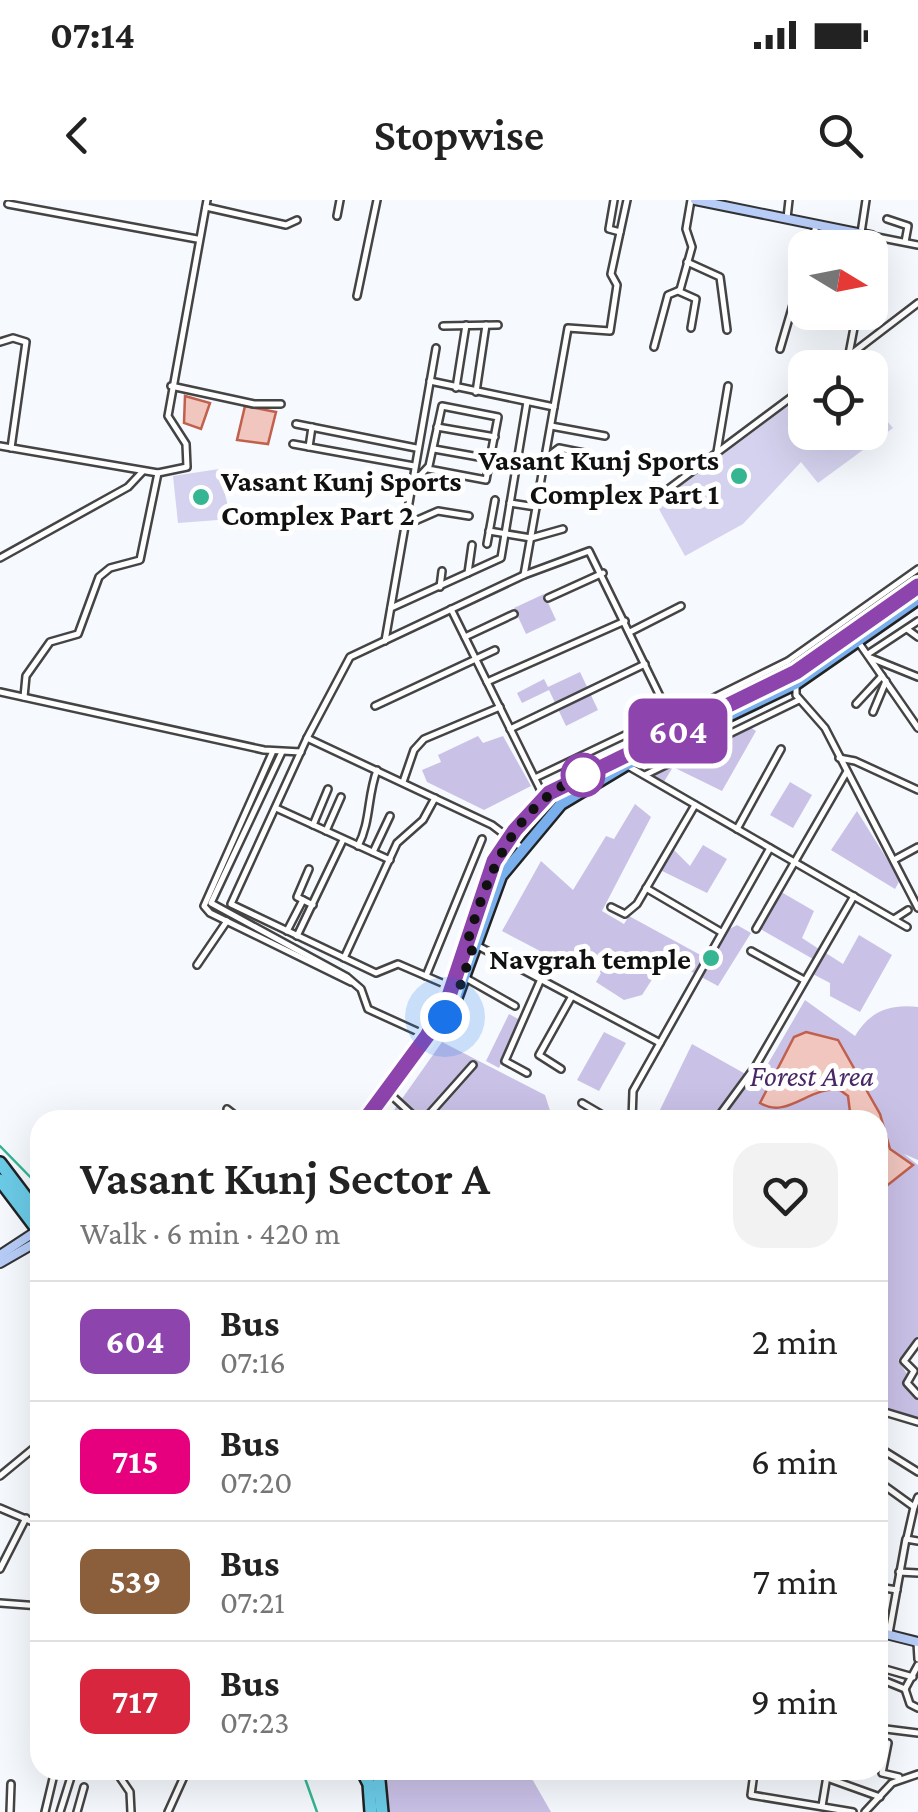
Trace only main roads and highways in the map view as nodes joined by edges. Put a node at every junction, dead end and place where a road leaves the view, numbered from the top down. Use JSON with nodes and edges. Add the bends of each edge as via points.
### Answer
{"nodes":[{"id":1,"x":918,"y":586,"type":"edge"},
{"id":2,"x":918,"y":599,"type":"edge"},
{"id":3,"x":471,"y":942,"type":"junction"},
{"id":4,"x":376,"y":1110,"type":"edge"},
{"id":5,"x":377,"y":1110,"type":"edge"},
{"id":6,"x":0,"y":1164,"type":"edge"},
{"id":7,"x":0,"y":1180,"type":"edge"},
{"id":8,"x":30,"y":1203,"type":"edge"},
{"id":9,"x":30,"y":1220,"type":"edge"},
{"id":10,"x":367,"y":1780,"type":"edge"},
{"id":11,"x":379,"y":1780,"type":"edge"},
{"id":12,"x":371,"y":1812,"type":"edge"},
{"id":13,"x":382,"y":1812,"type":"edge"}],
"edges":[{"from":1,"to":3,"type":"main road","via":[[853,634],[544,798],[494,861]]},
{"from":2,"to":3,"type":"main road","via":[[797,683],[570,796],[521,846]]},
{"from":3,"to":4,"type":"main road","via":[[427,1036]]},
{"from":3,"to":5,"type":"main road","via":[[464,977],[433,1038]]},
{"from":6,"to":8,"type":"highway"},
{"from":7,"to":9,"type":"highway"},
{"from":10,"to":12,"type":"highway"},
{"from":11,"to":13,"type":"highway"}]}
